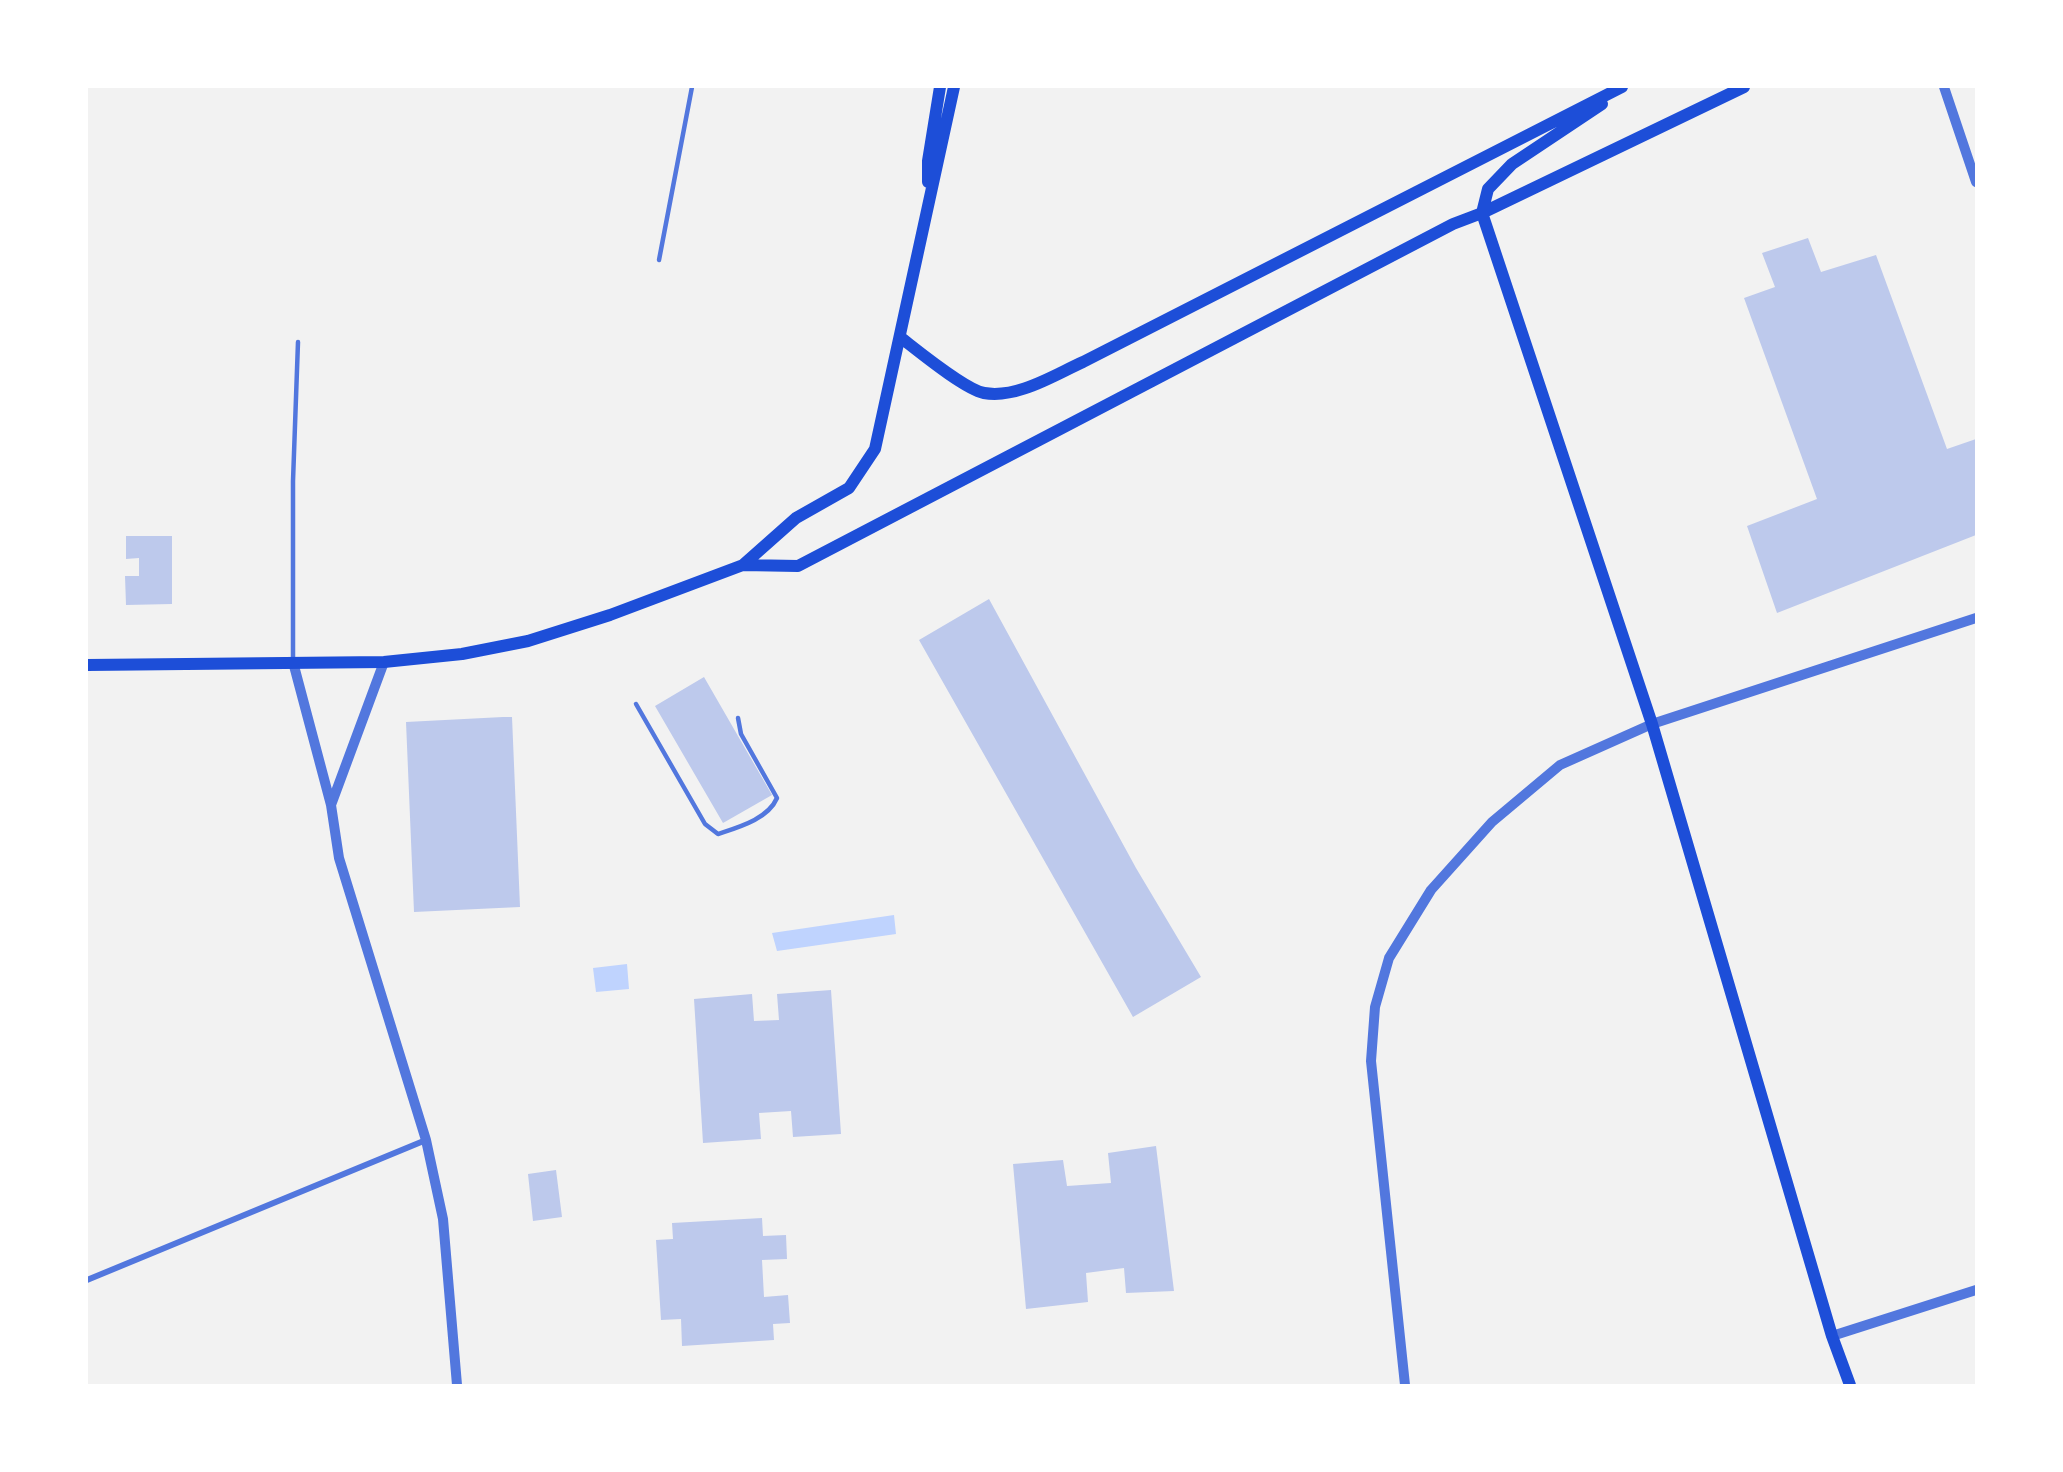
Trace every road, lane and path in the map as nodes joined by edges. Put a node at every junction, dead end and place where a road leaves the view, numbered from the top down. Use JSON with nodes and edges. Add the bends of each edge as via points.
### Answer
{"nodes":[{"id":1,"x":692,"y":87,"type":"edge"},
{"id":2,"x":940,"y":87,"type":"edge"},
{"id":3,"x":954,"y":87,"type":"edge"},
{"id":4,"x":1622,"y":87,"type":"edge"},
{"id":5,"x":1628,"y":87,"type":"edge"},
{"id":6,"x":1744,"y":87,"type":"edge"},
{"id":7,"x":1944,"y":87,"type":"edge"},
{"id":8,"x":1976,"y":182,"type":"edge"},
{"id":9,"x":929,"y":202,"type":"junction"},
{"id":10,"x":1482,"y":213,"type":"junction"},
{"id":11,"x":659,"y":260,"type":"dead end"},
{"id":12,"x":900,"y":337,"type":"junction"},
{"id":13,"x":298,"y":342,"type":"dead end"},
{"id":14,"x":743,"y":565,"type":"junction"},
{"id":15,"x":1976,"y":618,"type":"edge"},
{"id":16,"x":293,"y":662,"type":"junction"},
{"id":17,"x":384,"y":662,"type":"junction"},
{"id":18,"x":87,"y":665,"type":"edge"},
{"id":19,"x":636,"y":704,"type":"dead end"},
{"id":20,"x":738,"y":718,"type":"dead end"},
{"id":21,"x":1653,"y":724,"type":"junction"},
{"id":22,"x":331,"y":805,"type":"junction"},
{"id":23,"x":426,"y":1140,"type":"junction"},
{"id":24,"x":87,"y":1280,"type":"edge"},
{"id":25,"x":1976,"y":1290,"type":"edge"},
{"id":26,"x":1832,"y":1336,"type":"junction"},
{"id":27,"x":457,"y":1385,"type":"edge"},
{"id":28,"x":1405,"y":1385,"type":"edge"},
{"id":29,"x":1850,"y":1385,"type":"edge"}],
"edges":[{"from":1,"to":11,"type":"lane"},
{"from":2,"to":9,"type":"main road","via":[[928,161]]},
{"from":3,"to":9,"type":"main road"},
{"from":4,"to":12,"type":"main road","via":[[1083,362],[1018,391],[983,393],[946,373]]},
{"from":5,"to":10,"type":"main road","via":[[1512,164],[1488,189]]},
{"from":6,"to":10,"type":"main road"},
{"from":7,"to":8,"type":"street"},
{"from":9,"to":12,"type":"main road"},
{"from":10,"to":14,"type":"main road","via":[[1442,230],[798,566]]},
{"from":10,"to":21,"type":"main road"},
{"from":12,"to":14,"type":"main road","via":[[875,449],[849,488],[796,518]]},
{"from":13,"to":16,"type":"lane"},
{"from":14,"to":17,"type":"main road","via":[[632,607],[528,640],[462,654]]},
{"from":15,"to":21,"type":"street"},
{"from":16,"to":17,"type":"main road"},
{"from":16,"to":18,"type":"main road"},
{"from":16,"to":22,"type":"street"},
{"from":17,"to":22,"type":"street"},
{"from":19,"to":20,"type":"lane","via":[[705,824],[718,834],[741,827],[773,808],[777,798],[741,734]]},
{"from":21,"to":26,"type":"main road"},
{"from":21,"to":28,"type":"street","via":[[1560,765],[1492,822],[1431,890],[1389,958],[1375,1007],[1371,1061]]},
{"from":22,"to":23,"type":"street","via":[[339,858]]},
{"from":23,"to":24,"type":"street"},
{"from":23,"to":27,"type":"street","via":[[443,1219]]},
{"from":25,"to":26,"type":"street"},
{"from":26,"to":29,"type":"main road"}]}
